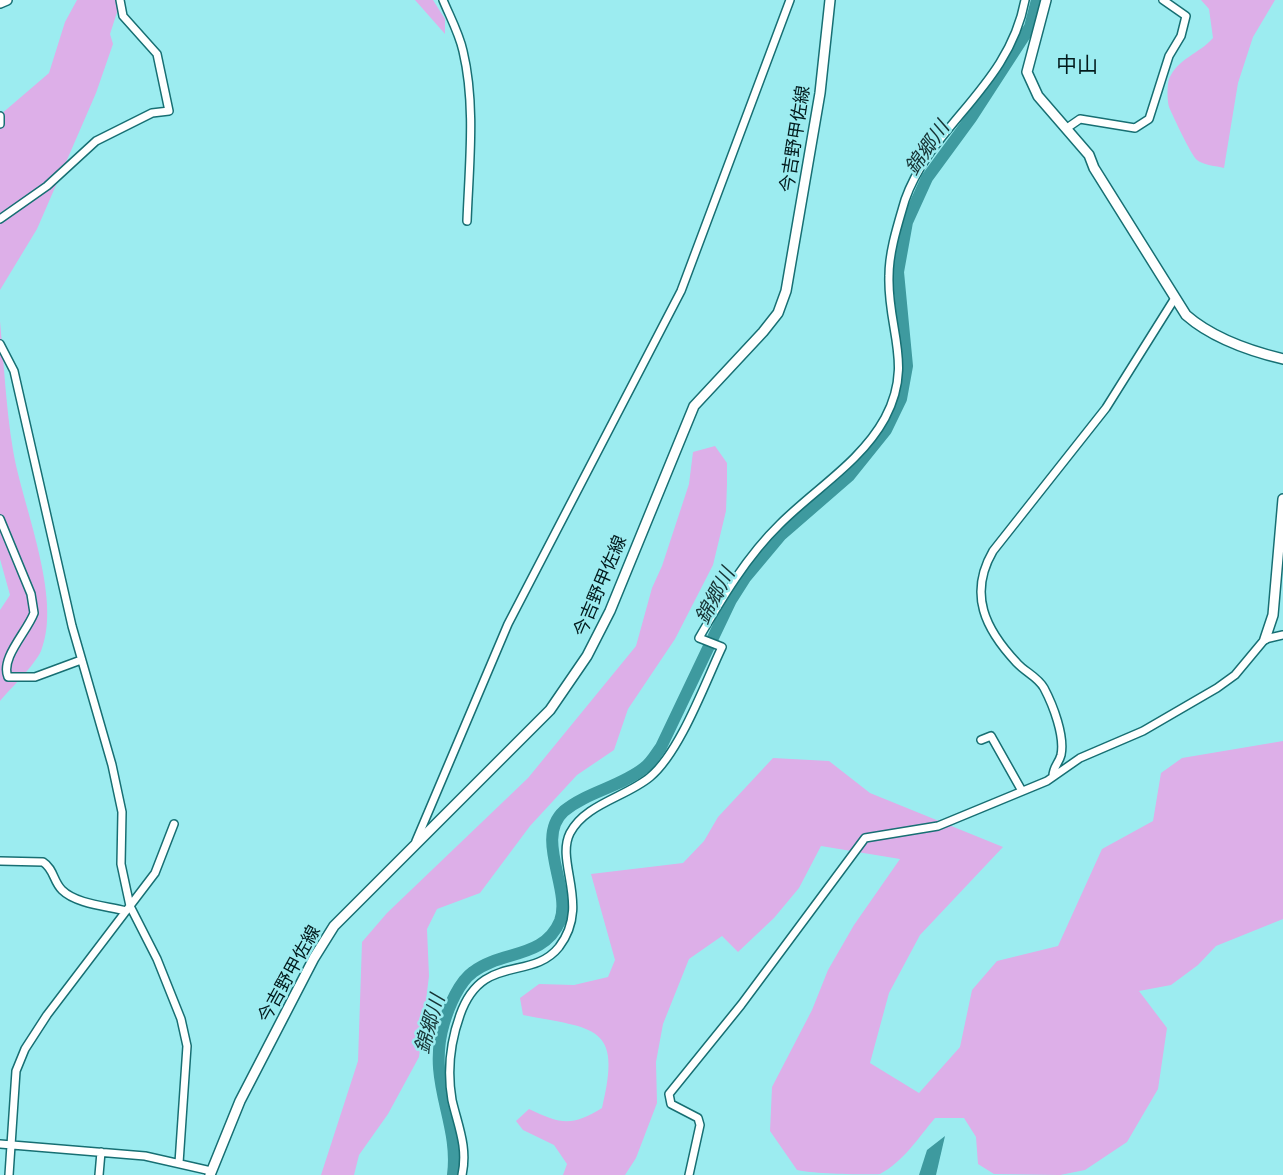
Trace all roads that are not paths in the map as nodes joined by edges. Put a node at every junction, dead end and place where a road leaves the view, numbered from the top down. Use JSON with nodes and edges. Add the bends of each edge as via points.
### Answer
{"nodes":[{"id":1,"x":7,"y":0,"type":"edge"},
{"id":2,"x":120,"y":0,"type":"edge"},
{"id":3,"x":443,"y":0,"type":"edge"},
{"id":4,"x":789,"y":0,"type":"edge"},
{"id":5,"x":830,"y":0,"type":"edge"},
{"id":6,"x":1025,"y":0,"type":"edge"},
{"id":7,"x":1046,"y":0,"type":"edge"},
{"id":8,"x":1164,"y":0,"type":"edge"},
{"id":9,"x":0,"y":3,"type":"edge"},
{"id":10,"x":0,"y":117,"type":"edge"},
{"id":11,"x":0,"y":124,"type":"edge"},
{"id":12,"x":1067,"y":128,"type":"junction"},
{"id":13,"x":0,"y":219,"type":"edge"},
{"id":14,"x":468,"y":221,"type":"dead end"},
{"id":15,"x":1175,"y":298,"type":"junction"},
{"id":16,"x":0,"y":344,"type":"edge"},
{"id":17,"x":1283,"y":359,"type":"edge"},
{"id":18,"x":1283,"y":499,"type":"edge"},
{"id":19,"x":0,"y":519,"type":"edge"},
{"id":20,"x":1283,"y":634,"type":"edge"},
{"id":21,"x":1265,"y":639,"type":"junction"},
{"id":22,"x":81,"y":660,"type":"junction"},
{"id":23,"x":981,"y":740,"type":"dead end"},
{"id":24,"x":1053,"y":776,"type":"junction"},
{"id":25,"x":1022,"y":791,"type":"junction"},
{"id":26,"x":174,"y":824,"type":"dead end"},
{"id":27,"x":414,"y":847,"type":"junction"},
{"id":28,"x":0,"y":861,"type":"edge"},
{"id":29,"x":128,"y":908,"type":"junction"},
{"id":30,"x":0,"y":1144,"type":"edge"},
{"id":31,"x":10,"y":1145,"type":"junction"},
{"id":32,"x":101,"y":1152,"type":"junction"},
{"id":33,"x":179,"y":1163,"type":"junction"},
{"id":34,"x":211,"y":1173,"type":"edge"},
{"id":35,"x":9,"y":1175,"type":"edge"},
{"id":36,"x":99,"y":1175,"type":"edge"},
{"id":37,"x":462,"y":1175,"type":"edge"},
{"id":38,"x":689,"y":1175,"type":"edge"}],
"edges":[{"from":1,"to":9,"type":"main road"},
{"from":2,"to":13,"type":"street","via":[[123,16],[157,54],[169,111],[152,112],[96,141],[47,186]]},
{"from":3,"to":14,"type":"street","via":[[467,71]]},
{"from":4,"to":27,"type":"street","via":[[681,291],[508,624]]},
{"from":5,"to":27,"type":"main road","name":"今吉野甲佐線","via":[[812,146],[786,291],[778,313],[694,406],[610,611],[569,684],[550,710]]},
{"from":6,"to":37,"type":"street","via":[[1017,28],[995,72],[930,152],[906,200],[888,277],[900,374],[884,419],[859,452],[767,537],[716,609],[699,639],[722,646],[679,737],[660,767],[633,789],[588,813],[569,835],[566,848],[573,913],[560,946],[549,957],[494,973],[471,993],[461,1013],[449,1068],[452,1100],[464,1144]]},
{"from":7,"to":12,"type":"main road","via":[[1027,72],[1038,96]]},
{"from":8,"to":12,"type":"street","via":[[1186,16],[1149,119],[1135,128],[1080,119]]},
{"from":10,"to":11,"type":"street"},
{"from":12,"to":15,"type":"main road","via":[[1089,155]]},
{"from":15,"to":17,"type":"main road","via":[[1196,324]]},
{"from":15,"to":24,"type":"street","via":[[1106,408],[993,551],[980,582],[990,628],[1018,664],[1038,680],[1054,714],[1062,751]]},
{"from":16,"to":22,"type":"street","via":[[14,371]]},
{"from":18,"to":21,"type":"main road","via":[[1272,615]]},
{"from":19,"to":22,"type":"street","via":[[31,594],[34,613],[4,660],[4,673],[24,679]]},
{"from":20,"to":21,"type":"street"},
{"from":21,"to":24,"type":"street","via":[[1235,675],[1217,688],[1143,731],[1080,758]]},
{"from":22,"to":29,"type":"street","via":[[122,812],[121,864]]},
{"from":23,"to":25,"type":"street","via":[[991,736]]},
{"from":24,"to":25,"type":"street"},
{"from":25,"to":38,"type":"street","via":[[938,826],[869,836],[859,844],[741,1005],[669,1094],[671,1104],[699,1118]]},
{"from":26,"to":29,"type":"street","via":[[155,873]]},
{"from":27,"to":34,"type":"main road","name":"今吉野甲佐線","via":[[334,926],[314,958],[231,1120]]},
{"from":28,"to":29,"type":"street","via":[[43,862],[63,892]]},
{"from":29,"to":31,"type":"street","via":[[25,1048],[16,1071]]},
{"from":29,"to":33,"type":"street","via":[[157,959],[181,1019],[187,1046]]},
{"from":30,"to":31,"type":"street"},
{"from":31,"to":32,"type":"street"},
{"from":31,"to":35,"type":"street"},
{"from":32,"to":33,"type":"street"},
{"from":32,"to":36,"type":"street"},
{"from":33,"to":34,"type":"street"}]}
